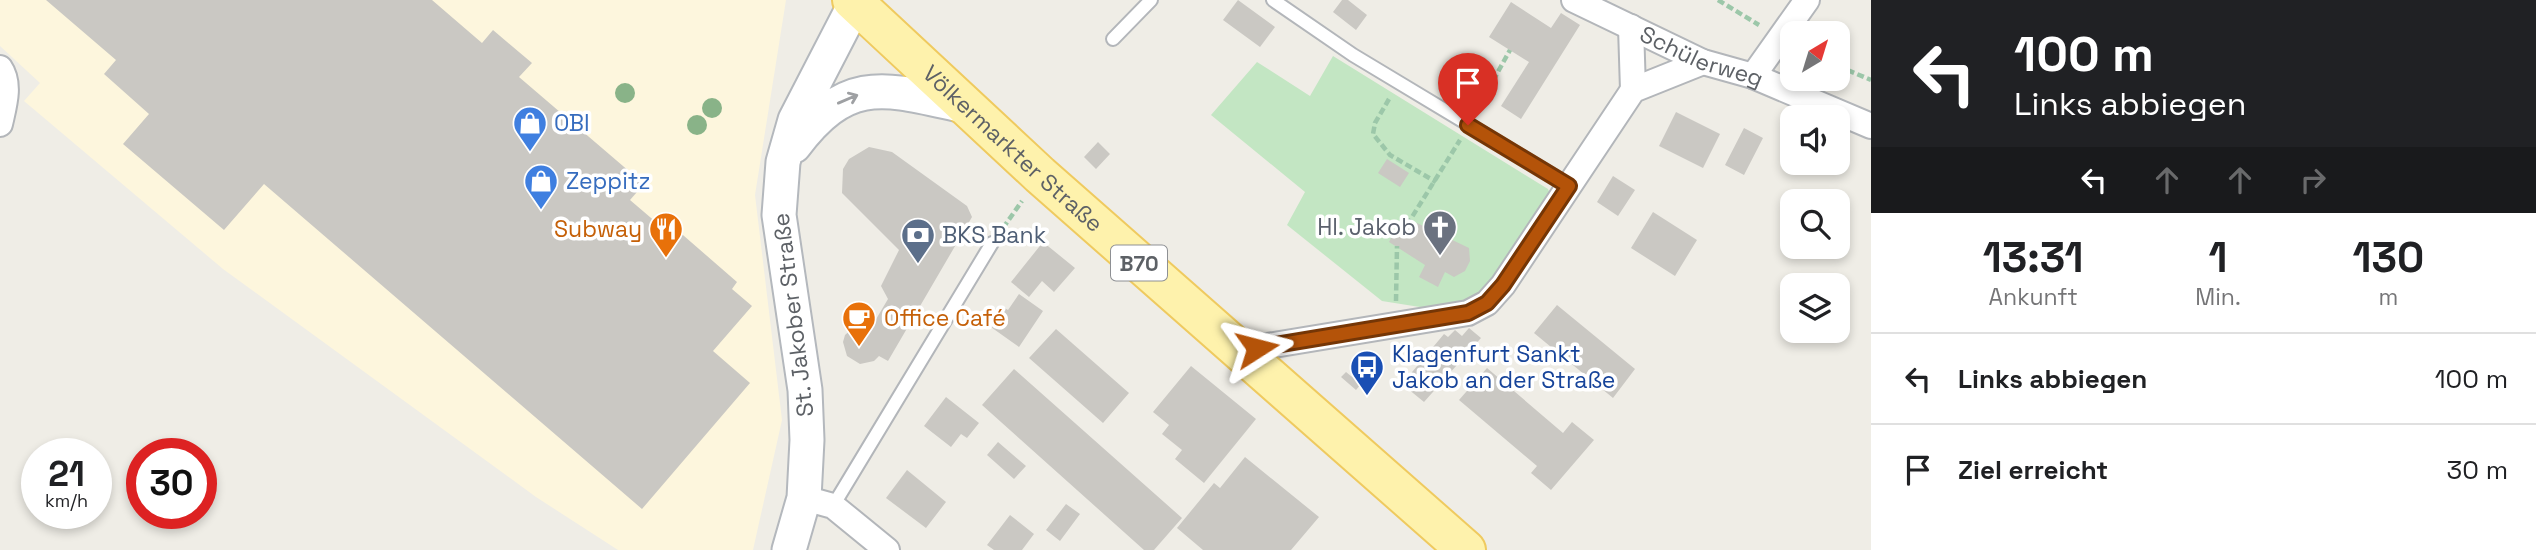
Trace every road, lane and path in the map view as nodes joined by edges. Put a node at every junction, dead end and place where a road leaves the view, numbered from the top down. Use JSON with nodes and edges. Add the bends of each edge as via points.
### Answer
{"nodes":[{"id":1,"x":1151,"y":0,"type":"edge"},
{"id":2,"x":1272,"y":0,"type":"edge"},
{"id":3,"x":1574,"y":0,"type":"edge"},
{"id":4,"x":1718,"y":0,"type":"edge"},
{"id":5,"x":1807,"y":0,"type":"edge"},
{"id":6,"x":855,"y":1,"type":"edge"},
{"id":7,"x":1792,"y":21,"type":"edge"},
{"id":8,"x":1631,"y":27,"type":"junction"},
{"id":9,"x":1780,"y":36,"type":"edge"},
{"id":10,"x":1780,"y":38,"type":"edge"},
{"id":11,"x":1113,"y":39,"type":"dead end"},
{"id":12,"x":1510,"y":50,"type":"dead end"},
{"id":13,"x":1703,"y":62,"type":"junction"},
{"id":14,"x":0,"y":68,"type":"edge"},
{"id":15,"x":1850,"y":71,"type":"edge"},
{"id":16,"x":1753,"y":76,"type":"junction"},
{"id":17,"x":1871,"y":80,"type":"edge"},
{"id":18,"x":1399,"y":83,"type":"junction"},
{"id":19,"x":1633,"y":90,"type":"junction"},
{"id":20,"x":965,"y":106,"type":"junction"},
{"id":21,"x":0,"y":124,"type":"edge"},
{"id":22,"x":1468,"y":125,"type":"junction"},
{"id":23,"x":1871,"y":126,"type":"edge"},
{"id":24,"x":783,"y":162,"type":"junction"},
{"id":25,"x":1040,"y":175,"type":"junction"},
{"id":26,"x":1436,"y":182,"type":"junction"},
{"id":27,"x":1569,"y":186,"type":"junction"},
{"id":28,"x":1407,"y":225,"type":"dead end"},
{"id":29,"x":992,"y":243,"type":"joint"},
{"id":30,"x":1397,"y":246,"type":"dead end"},
{"id":31,"x":1396,"y":325,"type":"junction"},
{"id":32,"x":1237,"y":351,"type":"junction"},
{"id":33,"x":818,"y":502,"type":"junction"},
{"id":34,"x":789,"y":550,"type":"edge"},
{"id":35,"x":887,"y":550,"type":"edge"},
{"id":36,"x":1443,"y":550,"type":"edge"}],
"edges":[{"from":1,"to":11,"type":"lane"},
{"from":2,"to":18,"type":"lane"},
{"from":3,"to":8,"type":"street","name":"Schülerweg"},
{"from":4,"to":9,"type":"path"},
{"from":5,"to":7,"type":"street"},
{"from":6,"to":20,"type":"main road","name":"Völkermarkter Straße","number":"B70"},
{"from":6,"to":24,"type":"main road","name":"St. Jakober Straße","via":[[795,120]]},
{"from":8,"to":13,"type":"street","name":"Schülerweg"},
{"from":8,"to":19,"type":"street"},
{"from":10,"to":16,"type":"street"},
{"from":12,"to":22,"type":"path"},
{"from":13,"to":16,"type":"street","name":"Schülerweg"},
{"from":13,"to":19,"type":"street"},
{"from":14,"to":21,"type":"street","via":[[5,75],[6,100]]},
{"from":15,"to":17,"type":"path"},
{"from":16,"to":23,"type":"street","name":"Schülerweg"},
{"from":18,"to":22,"type":"lane"},
{"from":18,"to":26,"type":"path","via":[[1375,122],[1373,134],[1390,155]]},
{"from":19,"to":27,"type":"street"},
{"from":24,"to":20,"type":"main road","one_way":true,"via":[[814,120],[836,103],[867,91],[892,90]]},
{"from":20,"to":25,"type":"main road","name":"Völkermarkter Straße","number":"B70"},
{"from":22,"to":26,"type":"path"},
{"from":22,"to":27,"type":"lane"},
{"from":24,"to":33,"type":"main road","name":"St. Jakober Straße","via":[[779,215]]},
{"from":25,"to":29,"type":"path"},
{"from":25,"to":32,"type":"main road","name":"Völkermarkter Straße","number":"B70"},
{"from":26,"to":28,"type":"path"},
{"from":27,"to":31,"type":"street","via":[[1487,303],[1468,313]]},
{"from":29,"to":33,"type":"lane"},
{"from":30,"to":31,"type":"path"},
{"from":31,"to":32,"type":"street"},
{"from":32,"to":36,"type":"main road","name":"Völkermarkter Straße","number":"B70","via":[[1395,488]]},
{"from":33,"to":34,"type":"main road","name":"St. Jakober Straße"},
{"from":33,"to":35,"type":"street"}]}
